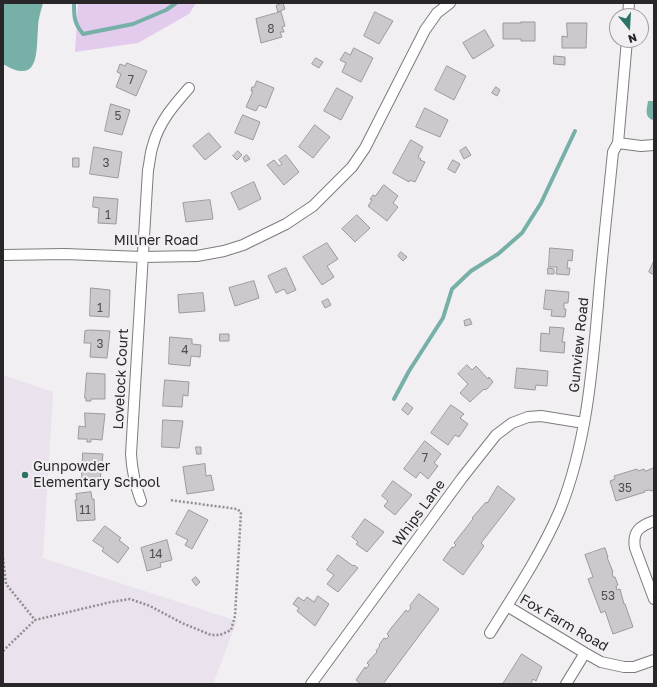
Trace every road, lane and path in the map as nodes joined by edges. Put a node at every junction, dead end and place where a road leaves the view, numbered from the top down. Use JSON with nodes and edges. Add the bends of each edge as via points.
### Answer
{"nodes":[{"id":1,"x":450,"y":3,"type":"edge"},
{"id":2,"x":626,"y":48,"type":"edge"},
{"id":3,"x":189,"y":88,"type":"dead end"},
{"id":4,"x":618,"y":143,"type":"junction"},
{"id":5,"x":654,"y":145,"type":"edge"},
{"id":6,"x":3,"y":255,"type":"edge"},
{"id":7,"x":142,"y":257,"type":"junction"},
{"id":8,"x":584,"y":423,"type":"junction"},
{"id":9,"x":170,"y":500,"type":"dead end"},
{"id":10,"x":141,"y":501,"type":"dead end"},
{"id":11,"x":654,"y":521,"type":"edge"},
{"id":12,"x":3,"y":558,"type":"edge"},
{"id":13,"x":654,"y":599,"type":"edge"},
{"id":14,"x":507,"y":606,"type":"junction"},
{"id":15,"x":35,"y":620,"type":"junction"},
{"id":16,"x":490,"y":633,"type":"dead end"},
{"id":17,"x":3,"y":651,"type":"edge"},
{"id":18,"x":585,"y":653,"type":"junction"},
{"id":19,"x":654,"y":660,"type":"edge"},
{"id":20,"x":311,"y":684,"type":"edge"},
{"id":21,"x":566,"y":684,"type":"edge"}],
"edges":[{"from":1,"to":7,"type":"street","name":"Millner Road","via":[[438,13],[426,30],[365,148],[352,167],[313,206],[286,224],[243,245],[224,251],[197,256]]},
{"from":2,"to":4,"type":"street","name":"Gunview Road"},
{"from":3,"to":7,"type":"street","name":"Lovelock Court","via":[[170,110],[153,145],[148,170]]},
{"from":4,"to":5,"type":"street"},
{"from":4,"to":8,"type":"street","name":"Gunview Road","via":[[613,152],[595,340]]},
{"from":6,"to":7,"type":"street","name":"Millner Road"},
{"from":7,"to":10,"type":"street","name":"Lovelock Court","via":[[131,454],[135,486]]},
{"from":8,"to":14,"type":"street","name":"Gunview Road","via":[[578,453],[560,509],[544,543]]},
{"from":8,"to":20,"type":"street","name":"Whips Lane","via":[[541,416],[528,417],[512,423],[496,435]]},
{"from":9,"to":15,"type":"path","via":[[237,509],[240,512],[235,616],[231,630],[220,635],[211,635],[150,606],[130,600]]},
{"from":11,"to":13,"type":"street","via":[[641,526],[633,540]]},
{"from":12,"to":15,"type":"path","via":[[6,584]]},
{"from":14,"to":16,"type":"street","name":"Gunview Road"},
{"from":14,"to":18,"type":"street","name":"Fox Farm Road"},
{"from":15,"to":17,"type":"path"},
{"from":18,"to":19,"type":"street","name":"Fox Farm Road","via":[[601,662],[624,667],[639,666]]},
{"from":18,"to":21,"type":"street"}]}
